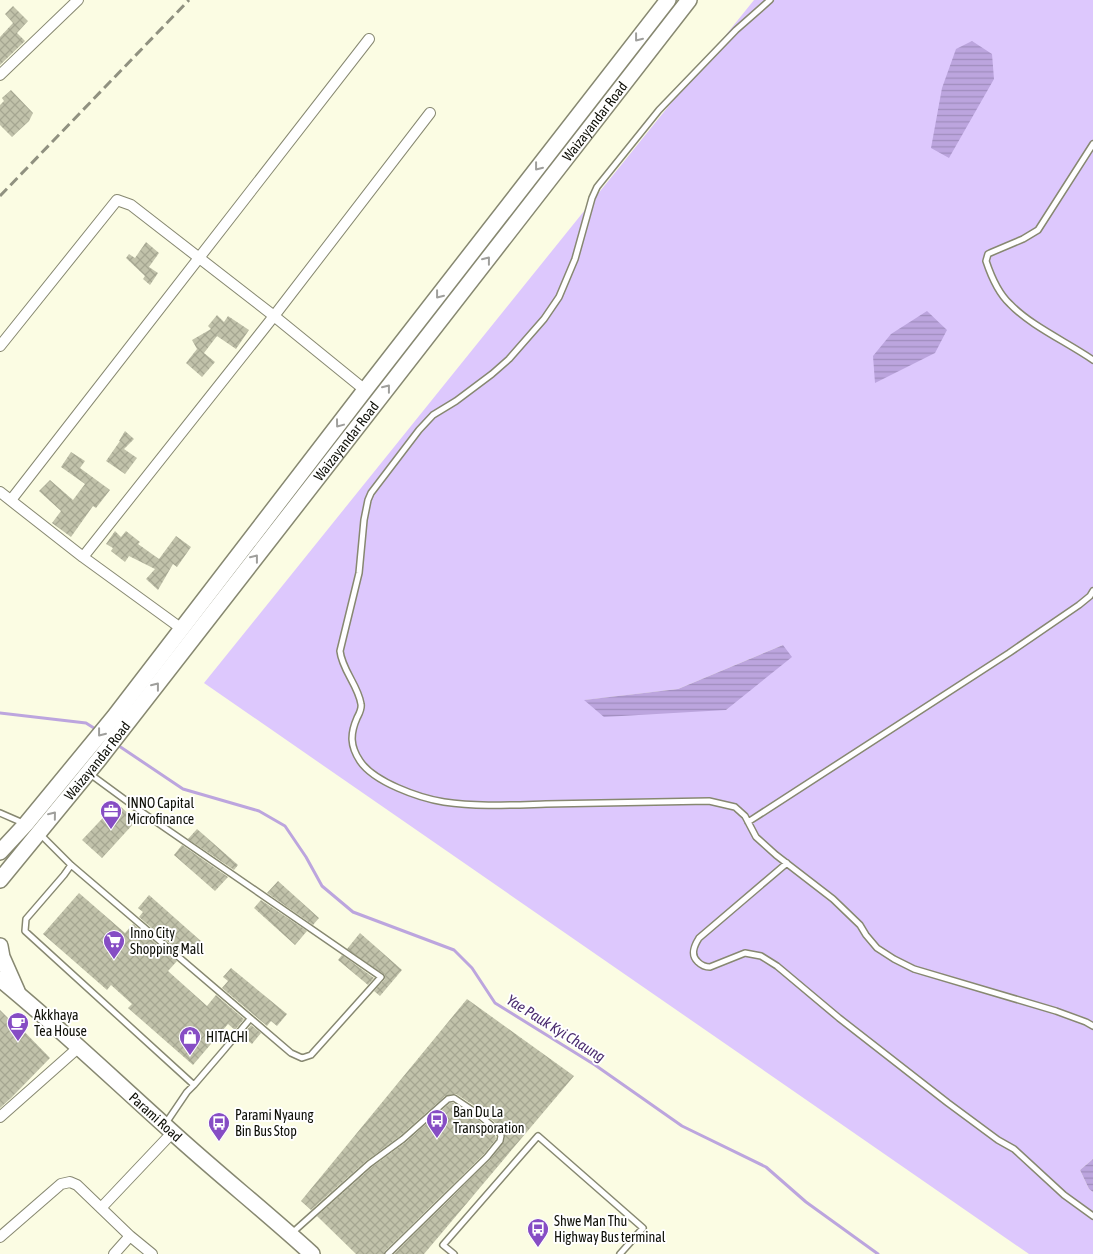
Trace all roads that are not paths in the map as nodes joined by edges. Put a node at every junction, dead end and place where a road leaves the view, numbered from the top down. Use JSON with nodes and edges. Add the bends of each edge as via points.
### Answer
{"nodes":[{"id":1,"x":78,"y":0,"type":"edge"},
{"id":2,"x":668,"y":0,"type":"edge"},
{"id":3,"x":689,"y":0,"type":"edge"},
{"id":4,"x":770,"y":0,"type":"edge"},
{"id":5,"x":369,"y":39,"type":"dead end"},
{"id":6,"x":0,"y":75,"type":"edge"},
{"id":7,"x":430,"y":113,"type":"dead end"},
{"id":8,"x":1093,"y":144,"type":"edge"},
{"id":9,"x":199,"y":258,"type":"junction"},
{"id":10,"x":274,"y":316,"type":"junction"},
{"id":11,"x":0,"y":346,"type":"edge"},
{"id":12,"x":1093,"y":360,"type":"edge"},
{"id":13,"x":365,"y":390,"type":"junction"},
{"id":14,"x":0,"y":492,"type":"edge"},
{"id":15,"x":11,"y":500,"type":"junction"},
{"id":16,"x":83,"y":557,"type":"junction"},
{"id":17,"x":1093,"y":591,"type":"edge"},
{"id":18,"x":182,"y":629,"type":"junction"},
{"id":19,"x":120,"y":720,"type":"junction"},
{"id":20,"x":82,"y":768,"type":"junction"},
{"id":21,"x":0,"y":813,"type":"edge"},
{"id":22,"x":748,"y":822,"type":"junction"},
{"id":23,"x":32,"y":829,"type":"junction"},
{"id":24,"x":0,"y":852,"type":"edge"},
{"id":25,"x":787,"y":863,"type":"junction"},
{"id":26,"x":70,"y":865,"type":"junction"},
{"id":27,"x":0,"y":880,"type":"edge"},
{"id":28,"x":0,"y":946,"type":"edge"},
{"id":29,"x":0,"y":979,"type":"edge"},
{"id":30,"x":19,"y":994,"type":"junction"},
{"id":31,"x":250,"y":1019,"type":"junction"},
{"id":32,"x":1093,"y":1026,"type":"edge"},
{"id":33,"x":79,"y":1047,"type":"junction"},
{"id":34,"x":194,"y":1085,"type":"junction"},
{"id":35,"x":0,"y":1117,"type":"edge"},
{"id":36,"x":168,"y":1129,"type":"junction"},
{"id":37,"x":100,"y":1208,"type":"junction"},
{"id":38,"x":1093,"y":1216,"type":"edge"},
{"id":39,"x":291,"y":1234,"type":"junction"},
{"id":40,"x":130,"y":1236,"type":"junction"},
{"id":41,"x":0,"y":1237,"type":"edge"},
{"id":42,"x":114,"y":1254,"type":"edge"},
{"id":43,"x":152,"y":1254,"type":"edge"},
{"id":44,"x":312,"y":1254,"type":"edge"},
{"id":45,"x":388,"y":1254,"type":"edge"},
{"id":46,"x":454,"y":1254,"type":"edge"},
{"id":47,"x":620,"y":1254,"type":"edge"}],
"edges":[{"from":1,"to":6,"type":"street"},
{"from":2,"to":13,"type":"main road","name":"Waizayandar Road","one_way":true},
{"from":19,"to":3,"type":"main road","name":"Waizayandar Road","one_way":true},
{"from":4,"to":22,"type":"lane","via":[[736,30],[659,110],[597,187],[575,259],[559,297],[544,319],[504,364],[427,421],[371,493],[364,520],[359,573],[340,651],[361,704],[351,734],[360,762],[380,778],[411,794],[473,805],[709,801],[736,807]]},
{"from":5,"to":9,"type":"street"},
{"from":7,"to":10,"type":"street"},
{"from":8,"to":12,"type":"lane","via":[[1038,230],[990,252],[986,261],[1008,303]]},
{"from":9,"to":10,"type":"street"},
{"from":9,"to":11,"type":"street","via":[[131,205],[117,200]]},
{"from":9,"to":15,"type":"street"},
{"from":10,"to":13,"type":"street"},
{"from":10,"to":16,"type":"street"},
{"from":13,"to":18,"type":"main road","name":"Waizayandar Road","one_way":true},
{"from":14,"to":15,"type":"street"},
{"from":15,"to":16,"type":"street"},
{"from":16,"to":18,"type":"street"},
{"from":17,"to":22,"type":"lane","via":[[1079,605],[1010,653]]},
{"from":18,"to":19,"type":"main road","name":"Waizayandar Road"},
{"from":19,"to":20,"type":"main road","name":"Waizayandar Road"},
{"from":20,"to":23,"type":"main road","name":"Waizayandar Road"},
{"from":20,"to":31,"type":"lane","via":[[381,977],[311,1055],[302,1058],[291,1054]]},
{"from":21,"to":23,"type":"lane"},
{"from":22,"to":25,"type":"lane","via":[[756,837]]},
{"from":23,"to":24,"type":"main road","name":"Waizayandar Road"},
{"from":23,"to":26,"type":"lane"},
{"from":23,"to":27,"type":"main road","name":"Waizayandar Road"},
{"from":25,"to":32,"type":"lane","via":[[832,899],[860,925],[877,948],[894,959],[914,969],[1056,1011]]},
{"from":25,"to":38,"type":"lane","via":[[699,938],[694,946],[694,958],[704,967],[710,967],[745,953],[761,956],[778,966],[948,1104],[1014,1148],[1064,1195]]},
{"from":26,"to":31,"type":"lane"},
{"from":26,"to":34,"type":"lane","via":[[26,919],[25,931]]},
{"from":28,"to":30,"type":"main road"},
{"from":29,"to":30,"type":"main road","name":"Parami Road"},
{"from":30,"to":33,"type":"main road","name":"Parami Road"},
{"from":31,"to":34,"type":"lane"},
{"from":33,"to":35,"type":"street"},
{"from":33,"to":36,"type":"main road","name":"Parami Road"},
{"from":34,"to":36,"type":"lane"},
{"from":36,"to":37,"type":"street"},
{"from":36,"to":39,"type":"main road","name":"Parami Road"},
{"from":37,"to":40,"type":"street"},
{"from":37,"to":41,"type":"street","via":[[77,1185],[70,1182],[61,1184]]},
{"from":39,"to":44,"type":"main road","name":"Parami Road"},
{"from":39,"to":45,"type":"lane","via":[[368,1164],[454,1098],[499,1132],[500,1141]]},
{"from":40,"to":42,"type":"street"},
{"from":40,"to":43,"type":"street"},
{"from":46,"to":47,"type":"lane","via":[[443,1245],[538,1136],[643,1228]]}]}
